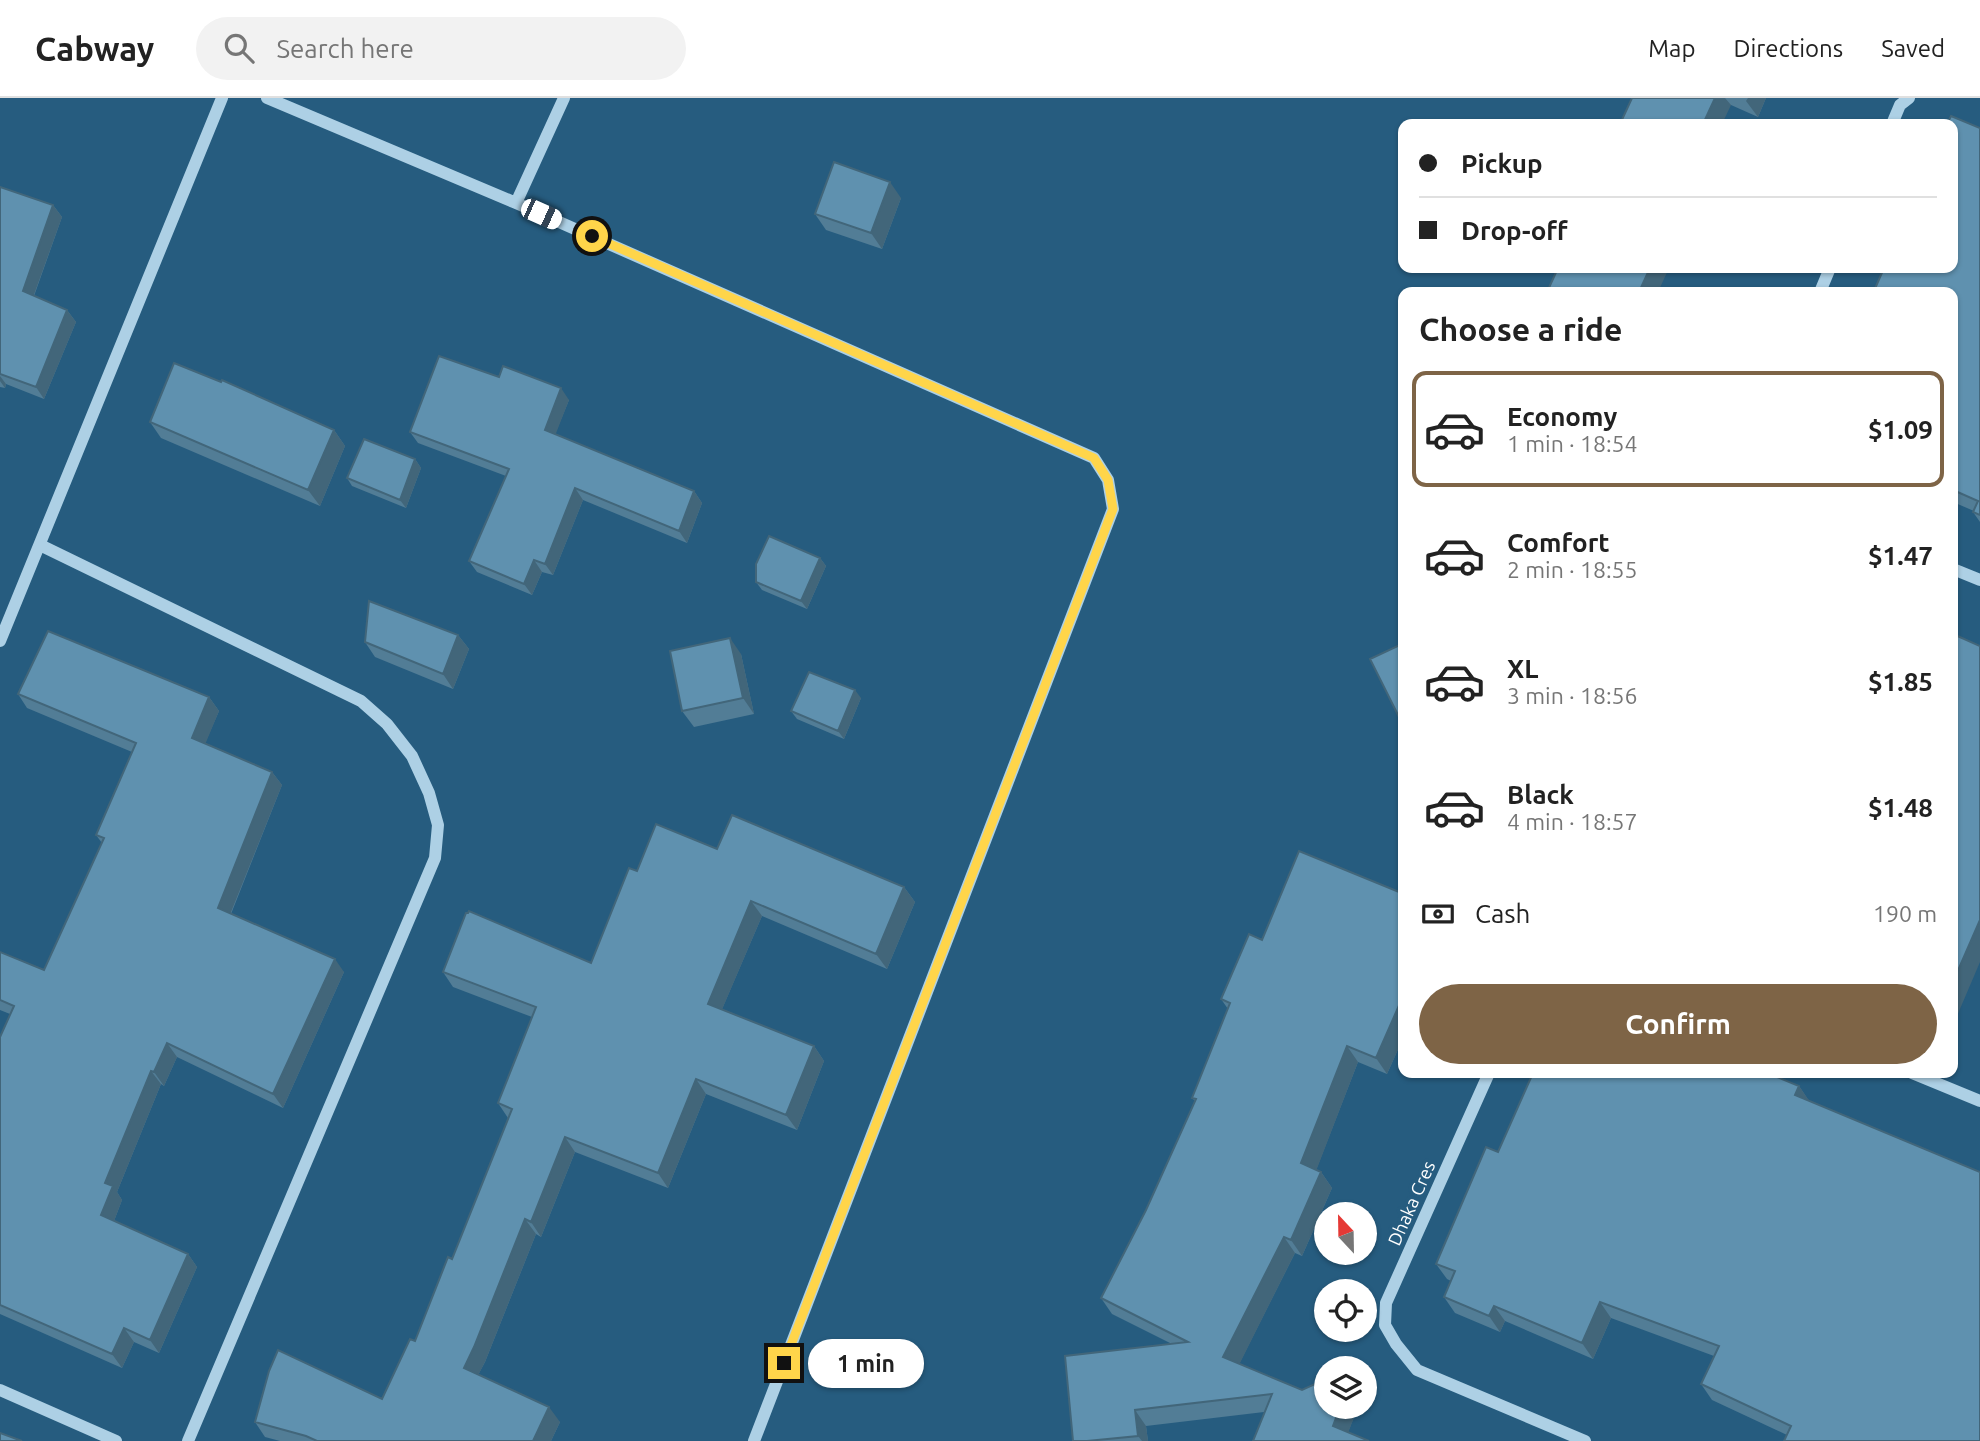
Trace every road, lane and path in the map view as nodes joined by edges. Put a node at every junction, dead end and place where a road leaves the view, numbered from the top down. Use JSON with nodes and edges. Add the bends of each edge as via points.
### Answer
{"nodes":[{"id":1,"x":222,"y":98,"type":"edge"},
{"id":2,"x":267,"y":98,"type":"edge"},
{"id":3,"x":564,"y":98,"type":"edge"},
{"id":4,"x":1909,"y":98,"type":"edge"},
{"id":5,"x":1894,"y":119,"type":"edge"},
{"id":6,"x":516,"y":203,"type":"junction"},
{"id":7,"x":40,"y":545,"type":"junction"},
{"id":8,"x":1958,"y":571,"type":"edge"},
{"id":9,"x":1980,"y":580,"type":"edge"},
{"id":10,"x":0,"y":641,"type":"edge"},
{"id":11,"x":1487,"y":1078,"type":"edge"},
{"id":12,"x":1924,"y":1078,"type":"edge"},
{"id":13,"x":1980,"y":1101,"type":"edge"},
{"id":14,"x":0,"y":1390,"type":"edge"},
{"id":15,"x":116,"y":1441,"type":"edge"},
{"id":16,"x":188,"y":1441,"type":"edge"},
{"id":17,"x":754,"y":1441,"type":"edge"},
{"id":18,"x":1585,"y":1441,"type":"edge"}],
"edges":[{"from":1,"to":7,"type":"street"},
{"from":2,"to":6,"type":"street"},
{"from":3,"to":6,"type":"street"},
{"from":4,"to":5,"type":"street"},
{"from":6,"to":17,"type":"street","via":[[1094,458],[1108,480],[1113,509]]},
{"from":7,"to":10,"type":"street"},
{"from":7,"to":16,"type":"street","via":[[361,701],[412,756],[438,825],[435,858]]},
{"from":8,"to":9,"type":"street"},
{"from":11,"to":18,"type":"street","name":"Dhaka Cres","via":[[1386,1303],[1385,1325],[1417,1370]]},
{"from":12,"to":13,"type":"street"},
{"from":14,"to":15,"type":"street"}]}
